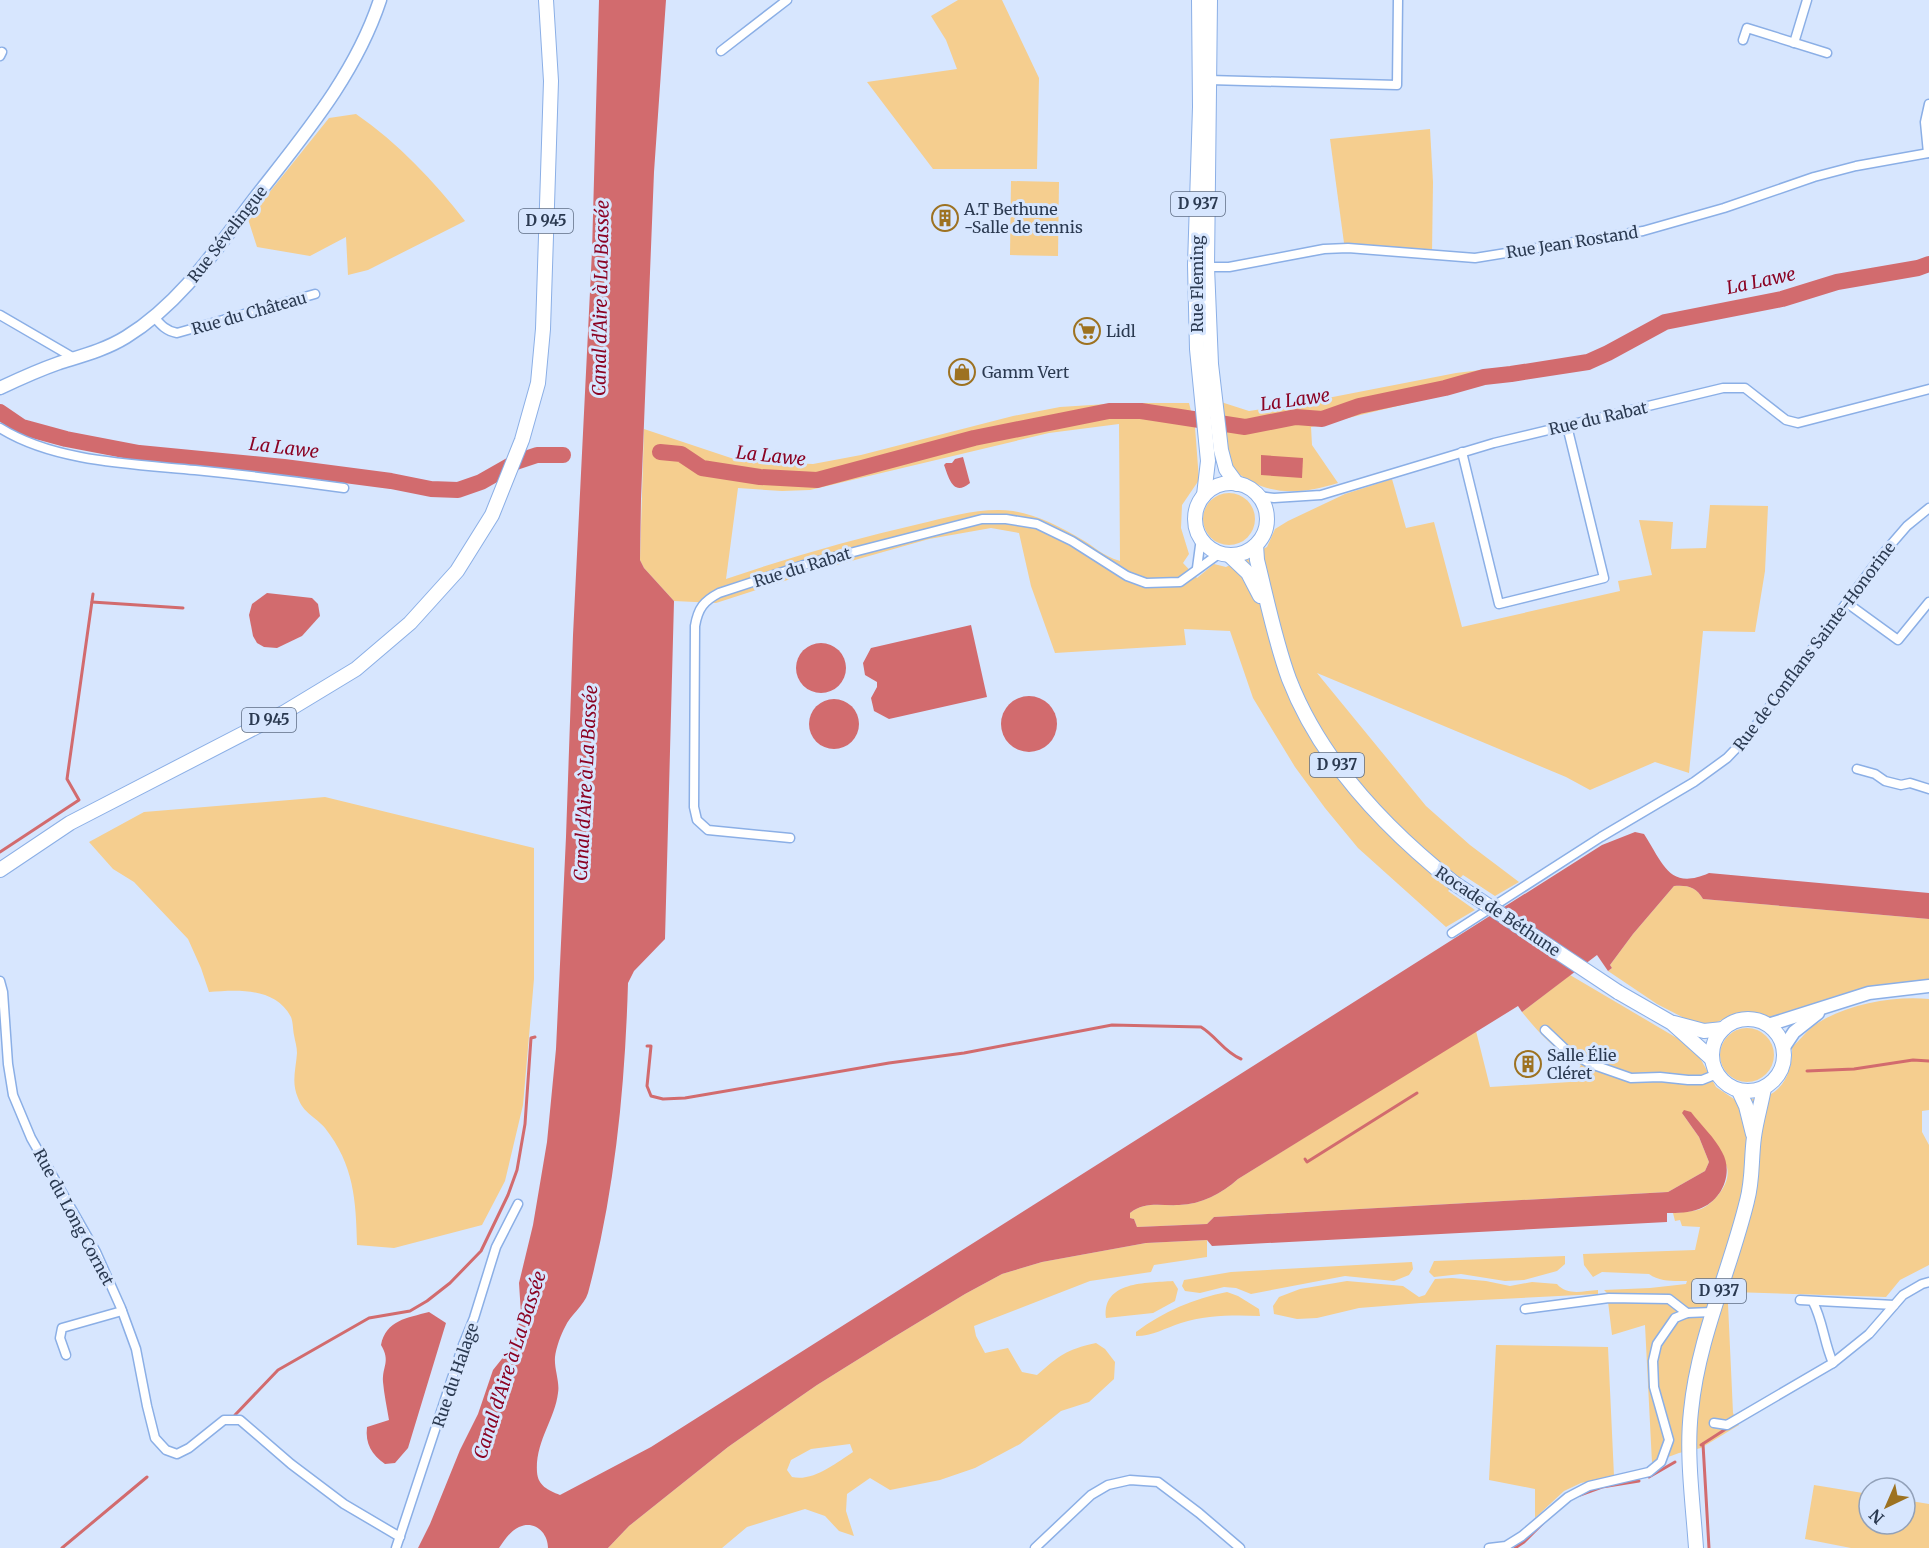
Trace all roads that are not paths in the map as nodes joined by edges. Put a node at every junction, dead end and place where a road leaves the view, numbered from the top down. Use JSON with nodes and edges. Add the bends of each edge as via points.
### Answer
{"nodes":[{"id":1,"x":380,"y":0,"type":"edge"},
{"id":2,"x":546,"y":0,"type":"edge"},
{"id":3,"x":786,"y":0,"type":"edge"},
{"id":4,"x":1199,"y":0,"type":"edge"},
{"id":5,"x":1210,"y":0,"type":"edge"},
{"id":6,"x":1398,"y":0,"type":"edge"},
{"id":7,"x":1807,"y":0,"type":"edge"},
{"id":8,"x":1743,"y":40,"type":"dead end"},
{"id":9,"x":1794,"y":43,"type":"junction"},
{"id":10,"x":720,"y":51,"type":"dead end"},
{"id":11,"x":1827,"y":53,"type":"dead end"},
{"id":12,"x":1209,"y":80,"type":"junction"},
{"id":13,"x":1929,"y":104,"type":"edge"},
{"id":14,"x":1928,"y":153,"type":"edge"},
{"id":15,"x":1207,"y":267,"type":"junction"},
{"id":16,"x":315,"y":294,"type":"dead end"},
{"id":17,"x":0,"y":315,"type":"edge"},
{"id":18,"x":154,"y":317,"type":"junction"},
{"id":19,"x":74,"y":358,"type":"junction"},
{"id":20,"x":0,"y":388,"type":"edge"},
{"id":21,"x":1929,"y":389,"type":"edge"},
{"id":22,"x":1209,"y":408,"type":"junction"},
{"id":23,"x":1567,"y":426,"type":"junction"},
{"id":24,"x":0,"y":428,"type":"edge"},
{"id":25,"x":1212,"y":432,"type":"junction"},
{"id":26,"x":1462,"y":452,"type":"junction"},
{"id":27,"x":1237,"y":484,"type":"junction"},
{"id":28,"x":344,"y":488,"type":"dead end"},
{"id":29,"x":1204,"y":495,"type":"junction"},
{"id":30,"x":1259,"y":496,"type":"junction"},
{"id":31,"x":1929,"y":508,"type":"edge"},
{"id":32,"x":1201,"y":538,"type":"junction"},
{"id":33,"x":1256,"y":545,"type":"junction"},
{"id":34,"x":1224,"y":554,"type":"junction"},
{"id":35,"x":1197,"y":568,"type":"junction"},
{"id":36,"x":1929,"y":602,"type":"edge"},
{"id":37,"x":1847,"y":603,"type":"junction"},
{"id":38,"x":1270,"y":614,"type":"junction"},
{"id":39,"x":1857,"y":769,"type":"dead end"},
{"id":40,"x":1929,"y":789,"type":"edge"},
{"id":41,"x":790,"y":837,"type":"dead end"},
{"id":42,"x":0,"y":870,"type":"edge"},
{"id":43,"x":1452,"y":933,"type":"dead end"},
{"id":44,"x":0,"y":981,"type":"edge"},
{"id":45,"x":1929,"y":986,"type":"edge"},
{"id":46,"x":1894,"y":989,"type":"junction"},
{"id":47,"x":1929,"y":992,"type":"edge"},
{"id":48,"x":1826,"y":1007,"type":"junction"},
{"id":49,"x":1672,"y":1023,"type":"junction"},
{"id":50,"x":1768,"y":1025,"type":"junction"},
{"id":51,"x":1723,"y":1029,"type":"junction"},
{"id":52,"x":1545,"y":1030,"type":"dead end"},
{"id":53,"x":1784,"y":1047,"type":"junction"},
{"id":54,"x":1712,"y":1059,"type":"junction"},
{"id":55,"x":1717,"y":1074,"type":"junction"},
{"id":56,"x":1764,"y":1088,"type":"junction"},
{"id":57,"x":1739,"y":1091,"type":"junction"},
{"id":58,"x":1754,"y":1138,"type":"junction"},
{"id":59,"x":518,"y":1204,"type":"dead end"},
{"id":60,"x":1929,"y":1282,"type":"edge"},
{"id":61,"x":1800,"y":1300,"type":"dead end"},
{"id":62,"x":1813,"y":1302,"type":"junction"},
{"id":63,"x":1894,"y":1305,"type":"junction"},
{"id":64,"x":1525,"y":1310,"type":"dead end"},
{"id":65,"x":122,"y":1311,"type":"junction"},
{"id":66,"x":1712,"y":1312,"type":"junction"},
{"id":67,"x":1687,"y":1313,"type":"junction"},
{"id":68,"x":66,"y":1356,"type":"dead end"},
{"id":69,"x":1833,"y":1363,"type":"junction"},
{"id":70,"x":1714,"y":1423,"type":"dead end"},
{"id":71,"x":400,"y":1537,"type":"junction"},
{"id":72,"x":396,"y":1548,"type":"edge"},
{"id":73,"x":1035,"y":1548,"type":"edge"},
{"id":74,"x":1240,"y":1548,"type":"edge"},
{"id":75,"x":1489,"y":1548,"type":"edge"},
{"id":76,"x":1696,"y":1548,"type":"edge"}],
"edges":[{"from":1,"to":18,"type":"main road","name":"Rue Sévelingue","via":[[357,58],[330,101],[184,289]]},
{"from":2,"to":42,"type":"main road","number":"D 945","via":[[551,81],[538,383],[522,440],[492,515],[457,571],[410,623],[356,669],[285,712],[70,823]]},
{"from":3,"to":10,"type":"street"},
{"from":4,"to":22,"type":"main road","name":"Rue Fleming","number":"D 937","via":[[1197,349]]},
{"from":5,"to":12,"type":"main road","name":"Rue Fleming","number":"D 937"},
{"from":6,"to":12,"type":"street","via":[[1396,85]]},
{"from":7,"to":9,"type":"street"},
{"from":8,"to":9,"type":"street","via":[[1747,28]]},
{"from":9,"to":11,"type":"street"},
{"from":12,"to":15,"type":"main road","name":"Rue Fleming","number":"D 937"},
{"from":13,"to":14,"type":"street","via":[[1924,122]]},
{"from":14,"to":15,"type":"street","name":"Rue Jean Rostand","via":[[1814,177],[1643,231],[1475,258],[1348,248]]},
{"from":15,"to":22,"type":"main road","name":"Rue Fleming","number":"D 937"},
{"from":16,"to":18,"type":"street","name":"Rue du Château","via":[[177,333],[170,332]]},
{"from":17,"to":19,"type":"street"},
{"from":18,"to":19,"type":"main road","name":"Rue Sévelingue","via":[[119,341]]},
{"from":19,"to":20,"type":"main road","name":"Rue Sévelingue"},
{"from":21,"to":23,"type":"street","name":"Rue du Rabat","via":[[1798,423],[1786,420],[1745,388],[1723,388]]},
{"from":22,"to":25,"type":"main road","name":"Rue Fleming","number":"D 937"},
{"from":23,"to":26,"type":"street","name":"Rue du Rabat"},
{"from":23,"to":26,"type":"street","via":[[1604,578],[1499,604]]},
{"from":24,"to":28,"type":"street","via":[[39,446],[78,456]]},
{"from":25,"to":27,"type":"main road","name":"Rue Fleming","number":"D 937","via":[[1226,470]]},
{"from":25,"to":29,"type":"main road","name":"Rue Fleming","number":"D 937"},
{"from":26,"to":30,"type":"street","name":"Rue du Rabat","via":[[1321,495]]},
{"from":27,"to":29,"type":"main road","via":[[1219,485]]},
{"from":27,"to":30,"type":"main road"},
{"from":29,"to":32,"type":"main road","via":[[1195,516]]},
{"from":30,"to":33,"type":"main road","via":[[1267,522]]},
{"from":31,"to":37,"type":"street","name":"Rue de Conflans Sainte-Honorine","via":[[1899,534]]},
{"from":32,"to":34,"type":"main road","via":[[1209,548]]},
{"from":32,"to":35,"type":"street"},
{"from":33,"to":34,"type":"main road","via":[[1239,554]]},
{"from":33,"to":38,"type":"main road","name":"Rocade de Béthune","number":"D 937"},
{"from":34,"to":35,"type":"street","name":"Rue du Rabat"},
{"from":34,"to":38,"type":"main road","name":"Rocade de Béthune","number":"D 937","via":[[1248,573]]},
{"from":35,"to":41,"type":"street","name":"Rue du Rabat","via":[[1180,582],[1146,583],[1036,524],[981,519],[807,564],[707,600],[697,611],[695,626],[697,820],[708,830]]},
{"from":36,"to":37,"type":"street","via":[[1898,640]]},
{"from":37,"to":43,"type":"street","name":"Rue de Conflans Sainte-Honorine","via":[[1748,736],[1727,758],[1699,780],[1601,837]]},
{"from":38,"to":49,"type":"main road","name":"Rocade de Béthune","number":"D 937","bridge":true,"via":[[1290,680],[1328,752],[1394,831],[1454,883],[1618,992]]},
{"from":39,"to":40,"type":"street","via":[[1885,781]]},
{"from":44,"to":65,"type":"street","name":"Rue du Long Cornet","via":[[13,1095],[31,1138],[96,1252]]},
{"from":45,"to":46,"type":"main road"},
{"from":46,"to":47,"type":"main road"},
{"from":46,"to":48,"type":"main road"},
{"from":48,"to":50,"type":"main road"},
{"from":48,"to":53,"type":"main road","via":[[1802,1024]]},
{"from":49,"to":51,"type":"main road","name":"Rocade de Béthune","number":"D 937","via":[[1704,1030]]},
{"from":49,"to":54,"type":"main road","name":"Rocade de Béthune","number":"D 937"},
{"from":50,"to":51,"type":"main road","via":[[1740,1020]]},
{"from":50,"to":53,"type":"main road"},
{"from":51,"to":54,"type":"main road","via":[[1712,1048]]},
{"from":52,"to":55,"type":"street","via":[[1566,1050],[1591,1064],[1631,1077],[1702,1080]]},
{"from":53,"to":56,"type":"main road","via":[[1783,1067]]},
{"from":54,"to":55,"type":"main road"},
{"from":55,"to":57,"type":"main road"},
{"from":56,"to":57,"type":"main road"},
{"from":56,"to":58,"type":"main road","number":"D 937"},
{"from":57,"to":58,"type":"main road","number":"D 937"},
{"from":58,"to":66,"type":"main road","number":"D 937","via":[[1747,1202]]},
{"from":59,"to":71,"type":"street","name":"Rue du Halage","via":[[496,1247]]},
{"from":60,"to":63,"type":"street","via":[[1903,1295]]},
{"from":61,"to":62,"type":"street"},
{"from":62,"to":63,"type":"street"},
{"from":62,"to":69,"type":"street"},
{"from":63,"to":69,"type":"street","via":[[1869,1334]]},
{"from":64,"to":67,"type":"street","via":[[1609,1298],[1674,1301]]},
{"from":65,"to":68,"type":"street","via":[[62,1328],[60,1338]]},
{"from":65,"to":71,"type":"street","name":"Rue du Long Cornet","via":[[136,1348],[155,1438],[166,1450],[177,1454],[224,1420],[240,1420],[344,1504]]},
{"from":66,"to":67,"type":"street"},
{"from":66,"to":76,"type":"main road","number":"D 937","via":[[1690,1413]]},
{"from":67,"to":75,"type":"street","via":[[1675,1318],[1665,1330],[1653,1361],[1654,1387],[1669,1440],[1661,1462],[1649,1472],[1589,1486],[1568,1497],[1514,1541]]},
{"from":69,"to":70,"type":"street","via":[[1727,1425]]},
{"from":71,"to":72,"type":"street","name":"Rue du Halage"},
{"from":73,"to":74,"type":"street","via":[[1091,1496],[1108,1485],[1130,1480],[1158,1482]]}]}
